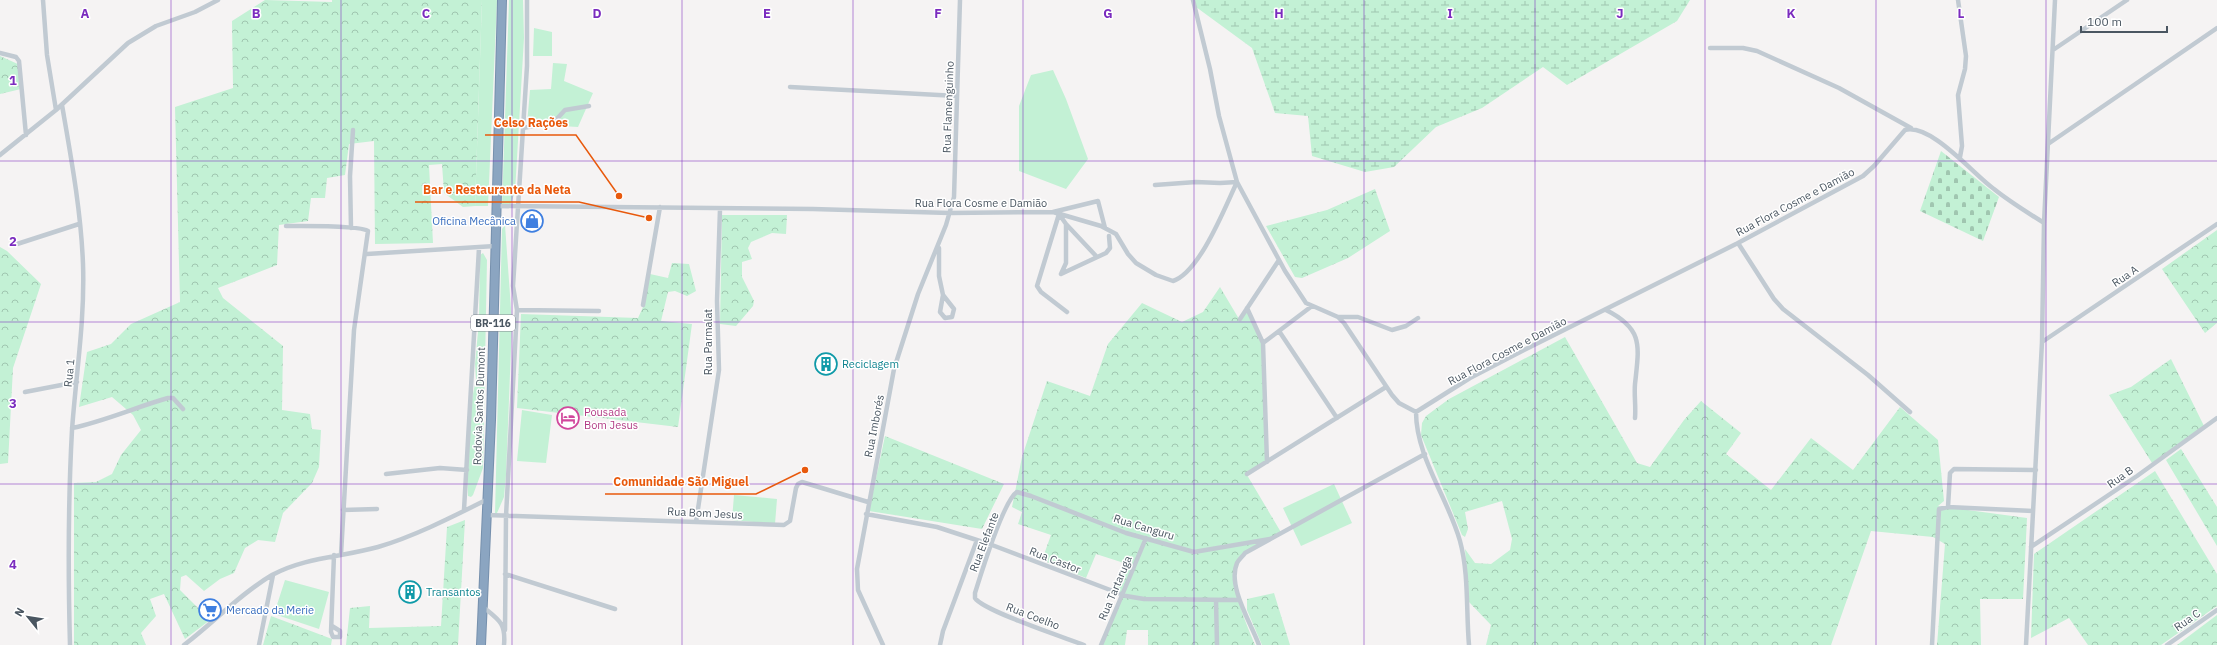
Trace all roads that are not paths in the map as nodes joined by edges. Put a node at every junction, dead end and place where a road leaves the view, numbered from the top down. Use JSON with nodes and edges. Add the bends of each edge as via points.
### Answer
{"nodes":[{"id":1,"x":43,"y":0,"type":"edge"},
{"id":2,"x":218,"y":0,"type":"edge"},
{"id":3,"x":502,"y":0,"type":"edge"},
{"id":4,"x":527,"y":0,"type":"edge"},
{"id":5,"x":960,"y":0,"type":"edge"},
{"id":6,"x":1193,"y":0,"type":"edge"},
{"id":7,"x":1958,"y":0,"type":"edge"},
{"id":8,"x":2055,"y":0,"type":"edge"},
{"id":9,"x":2127,"y":0,"type":"edge"},
{"id":10,"x":2217,"y":28,"type":"edge"},
{"id":11,"x":1710,"y":48,"type":"dead end"},
{"id":12,"x":2053,"y":50,"type":"junction"},
{"id":13,"x":0,"y":53,"type":"edge"},
{"id":14,"x":790,"y":87,"type":"dead end"},
{"id":15,"x":957,"y":96,"type":"junction"},
{"id":16,"x":62,"y":105,"type":"junction"},
{"id":17,"x":589,"y":106,"type":"dead end"},
{"id":18,"x":56,"y":110,"type":"junction"},
{"id":19,"x":523,"y":128,"type":"junction"},
{"id":20,"x":1911,"y":128,"type":"junction"},
{"id":21,"x":354,"y":130,"type":"dead end"},
{"id":22,"x":26,"y":135,"type":"junction"},
{"id":23,"x":2048,"y":144,"type":"junction"},
{"id":24,"x":0,"y":155,"type":"edge"},
{"id":25,"x":1960,"y":157,"type":"junction"},
{"id":26,"x":1237,"y":182,"type":"junction"},
{"id":27,"x":1155,"y":185,"type":"dead end"},
{"id":28,"x":495,"y":206,"type":"junction"},
{"id":29,"x":516,"y":207,"type":"junction"},
{"id":30,"x":660,"y":207,"type":"junction"},
{"id":31,"x":720,"y":209,"type":"junction"},
{"id":32,"x":1053,"y":212,"type":"junction"},
{"id":33,"x":950,"y":213,"type":"junction"},
{"id":34,"x":1060,"y":214,"type":"junction"},
{"id":35,"x":2044,"y":223,"type":"junction"},
{"id":36,"x":79,"y":224,"type":"junction"},
{"id":37,"x":1066,"y":224,"type":"junction"},
{"id":38,"x":2217,"y":224,"type":"edge"},
{"id":39,"x":286,"y":226,"type":"dead end"},
{"id":40,"x":351,"y":228,"type":"junction"},
{"id":41,"x":1105,"y":228,"type":"junction"},
{"id":42,"x":1109,"y":236,"type":"dead end"},
{"id":43,"x":1738,"y":243,"type":"junction"},
{"id":44,"x":14,"y":245,"type":"dead end"},
{"id":45,"x":938,"y":245,"type":"junction"},
{"id":46,"x":495,"y":246,"type":"junction"},
{"id":47,"x":479,"y":248,"type":"junction"},
{"id":48,"x":367,"y":254,"type":"junction"},
{"id":49,"x":1097,"y":257,"type":"junction"},
{"id":50,"x":1279,"y":260,"type":"junction"},
{"id":51,"x":943,"y":295,"type":"junction"},
{"id":52,"x":643,"y":304,"type":"dead end"},
{"id":53,"x":1312,"y":306,"type":"junction"},
{"id":54,"x":1247,"y":308,"type":"junction"},
{"id":55,"x":517,"y":310,"type":"junction"},
{"id":56,"x":1606,"y":310,"type":"junction"},
{"id":57,"x":599,"y":311,"type":"dead end"},
{"id":58,"x":1067,"y":312,"type":"dead end"},
{"id":59,"x":1338,"y":317,"type":"junction"},
{"id":60,"x":1418,"y":318,"type":"dead end"},
{"id":61,"x":1240,"y":319,"type":"dead end"},
{"id":62,"x":1279,"y":331,"type":"junction"},
{"id":63,"x":2042,"y":342,"type":"junction"},
{"id":64,"x":1263,"y":343,"type":"junction"},
{"id":65,"x":77,"y":382,"type":"junction"},
{"id":66,"x":1386,"y":387,"type":"junction"},
{"id":67,"x":25,"y":392,"type":"dead end"},
{"id":68,"x":183,"y":409,"type":"dead end"},
{"id":69,"x":1416,"y":412,"type":"junction"},
{"id":70,"x":1910,"y":412,"type":"dead end"},
{"id":71,"x":1337,"y":418,"type":"junction"},
{"id":72,"x":1635,"y":418,"type":"dead end"},
{"id":73,"x":2217,"y":418,"type":"edge"},
{"id":74,"x":72,"y":428,"type":"junction"},
{"id":75,"x":1425,"y":454,"type":"junction"},
{"id":76,"x":1267,"y":462,"type":"junction"},
{"id":77,"x":467,"y":470,"type":"junction"},
{"id":78,"x":2036,"y":470,"type":"junction"},
{"id":79,"x":386,"y":474,"type":"dead end"},
{"id":80,"x":1247,"y":474,"type":"dead end"},
{"id":81,"x":1017,"y":492,"type":"joint"},
{"id":82,"x":486,"y":500,"type":"junction"},
{"id":83,"x":868,"y":502,"type":"junction"},
{"id":84,"x":1948,"y":507,"type":"junction"},
{"id":85,"x":376,"y":509,"type":"dead end"},
{"id":86,"x":343,"y":510,"type":"junction"},
{"id":87,"x":464,"y":510,"type":"junction"},
{"id":88,"x":2033,"y":511,"type":"junction"},
{"id":89,"x":866,"y":514,"type":"junction"},
{"id":90,"x":486,"y":515,"type":"junction"},
{"id":91,"x":506,"y":516,"type":"junction"},
{"id":92,"x":696,"y":522,"type":"junction"},
{"id":93,"x":1146,"y":538,"type":"junction"},
{"id":94,"x":1270,"y":539,"type":"junction"},
{"id":95,"x":977,"y":540,"type":"junction"},
{"id":96,"x":992,"y":545,"type":"junction"},
{"id":97,"x":2031,"y":547,"type":"junction"},
{"id":98,"x":341,"y":554,"type":"junction"},
{"id":99,"x":334,"y":555,"type":"junction"},
{"id":100,"x":505,"y":574,"type":"junction"},
{"id":101,"x":273,"y":575,"type":"junction"},
{"id":102,"x":1122,"y":595,"type":"junction"},
{"id":103,"x":1216,"y":600,"type":"junction"},
{"id":104,"x":1239,"y":600,"type":"junction"},
{"id":105,"x":976,"y":601,"type":"joint"},
{"id":106,"x":483,"y":607,"type":"junction"},
{"id":107,"x":615,"y":609,"type":"dead end"},
{"id":108,"x":2217,"y":610,"type":"edge"},
{"id":109,"x":332,"y":626,"type":"dead end"},
{"id":110,"x":505,"y":630,"type":"junction"},
{"id":111,"x":70,"y":645,"type":"edge"},
{"id":112,"x":184,"y":645,"type":"edge"},
{"id":113,"x":260,"y":645,"type":"edge"},
{"id":114,"x":482,"y":645,"type":"edge"},
{"id":115,"x":504,"y":645,"type":"edge"},
{"id":116,"x":883,"y":645,"type":"edge"},
{"id":117,"x":940,"y":645,"type":"edge"},
{"id":118,"x":1084,"y":645,"type":"edge"},
{"id":119,"x":1101,"y":645,"type":"edge"},
{"id":120,"x":1217,"y":645,"type":"edge"},
{"id":121,"x":1259,"y":645,"type":"edge"},
{"id":122,"x":1469,"y":645,"type":"edge"},
{"id":123,"x":1932,"y":645,"type":"edge"},
{"id":124,"x":2026,"y":645,"type":"edge"},
{"id":125,"x":2167,"y":645,"type":"edge"}],
"edges":[{"from":1,"to":18,"type":"street","via":[[47,55]]},
{"from":2,"to":16,"type":"street","via":[[142,33]]},
{"from":3,"to":28,"type":"highway","name":"Rodovia Santos Dumont","number":"BR-116"},
{"from":4,"to":19,"type":"street","via":[[527,66]]},
{"from":5,"to":15,"type":"street","name":"Rua Flamenguinho"},
{"from":6,"to":26,"type":"street"},
{"from":7,"to":25,"type":"street","via":[[1966,56],[1958,95],[1962,146]]},
{"from":8,"to":12,"type":"street"},
{"from":9,"to":12,"type":"street"},
{"from":10,"to":23,"type":"street"},
{"from":11,"to":20,"type":"street","via":[[1743,48],[1757,51],[1839,88]]},
{"from":12,"to":23,"type":"street"},
{"from":13,"to":22,"type":"street","via":[[16,57],[19,61]]},
{"from":14,"to":15,"type":"street"},
{"from":15,"to":33,"type":"street","name":"Rua Flamenguinho","via":[[954,197]]},
{"from":16,"to":18,"type":"street"},
{"from":16,"to":36,"type":"street","name":"Rua 1"},
{"from":17,"to":19,"type":"street","via":[[565,110],[554,122]]},
{"from":18,"to":22,"type":"street"},
{"from":19,"to":29,"type":"street"},
{"from":20,"to":25,"type":"street","via":[[1923,132]]},
{"from":20,"to":43,"type":"street","name":"Rua Flora Cosme e Damião","via":[[1905,130],[1863,176]]},
{"from":21,"to":40,"type":"street","via":[[350,176]]},
{"from":22,"to":24,"type":"street"},
{"from":23,"to":35,"type":"street"},
{"from":25,"to":35,"type":"street","via":[[1982,180]]},
{"from":26,"to":27,"type":"street"},
{"from":26,"to":41,"type":"street","name":"Rua Flora Cosme e Damião","via":[[1206,246],[1186,273],[1177,279],[1166,280],[1136,262],[1116,234]]},
{"from":26,"to":50,"type":"street"},
{"from":28,"to":29,"type":"street","name":"Rua Flora Cosme e Damião"},
{"from":28,"to":46,"type":"highway","name":"Rodovia Santos Dumont","number":"BR-116"},
{"from":29,"to":30,"type":"street","name":"Rua Flora Cosme e Damião"},
{"from":29,"to":55,"type":"street","via":[[513,286]]},
{"from":30,"to":31,"type":"street","name":"Rua Flora Cosme e Damião"},
{"from":30,"to":52,"type":"street"},
{"from":31,"to":33,"type":"street","name":"Rua Flora Cosme e Damião"},
{"from":31,"to":92,"type":"street","name":"Rua Parmalat","via":[[718,370]]},
{"from":32,"to":33,"type":"street","name":"Rua Flora Cosme e Damião"},
{"from":32,"to":34,"type":"street","name":"Rua Flora Cosme e Damião"},
{"from":32,"to":41,"type":"street","via":[[1098,201]]},
{"from":33,"to":45,"type":"street","name":"Rua Imborés"},
{"from":34,"to":37,"type":"street"},
{"from":34,"to":41,"type":"street","name":"Rua Flora Cosme e Damião"},
{"from":34,"to":58,"type":"street","via":[[1037,286]]},
{"from":35,"to":63,"type":"street"},
{"from":36,"to":44,"type":"street"},
{"from":36,"to":65,"type":"street","name":"Rua 1","via":[[83,298]]},
{"from":37,"to":49,"type":"street"},
{"from":37,"to":49,"type":"street","via":[[1066,263],[1061,274]]},
{"from":38,"to":63,"type":"street","name":"Rua A"},
{"from":39,"to":40,"type":"street"},
{"from":40,"to":48,"type":"street","via":[[368,230]]},
{"from":42,"to":49,"type":"street","via":[[1110,248]]},
{"from":43,"to":56,"type":"street","name":"Rua Flora Cosme e Damião"},
{"from":43,"to":70,"type":"street","via":[[1783,309],[1868,375]]},
{"from":45,"to":51,"type":"street","via":[[939,276]]},
{"from":45,"to":83,"type":"street","name":"Rua Imborés","via":[[918,294],[894,369]]},
{"from":46,"to":47,"type":"street"},
{"from":46,"to":82,"type":"highway","name":"Rodovia Santos Dumont","number":"BR-116","via":[[491,420]]},
{"from":47,"to":48,"type":"street"},
{"from":47,"to":77,"type":"street"},
{"from":48,"to":86,"type":"street","via":[[354,330]]},
{"from":50,"to":53,"type":"street","via":[[1306,303]]},
{"from":50,"to":54,"type":"street"},
{"from":51,"to":51,"type":"street","via":[[954,309],[952,318],[945,318],[940,312]]},
{"from":53,"to":59,"type":"street"},
{"from":53,"to":62,"type":"street"},
{"from":54,"to":61,"type":"street"},
{"from":54,"to":64,"type":"street"},
{"from":55,"to":57,"type":"street"},
{"from":55,"to":91,"type":"street"},
{"from":56,"to":69,"type":"street","name":"Rua Flora Cosme e Damião","via":[[1476,375]]},
{"from":56,"to":72,"type":"street","via":[[1627,322],[1635,336],[1638,360]]},
{"from":59,"to":60,"type":"street","via":[[1358,317],[1392,330],[1406,326]]},
{"from":59,"to":66,"type":"street"},
{"from":62,"to":64,"type":"street"},
{"from":62,"to":71,"type":"street"},
{"from":63,"to":78,"type":"street"},
{"from":64,"to":76,"type":"street"},
{"from":65,"to":67,"type":"street"},
{"from":65,"to":74,"type":"street","name":"Rua 1"},
{"from":66,"to":69,"type":"street","via":[[1399,403]]},
{"from":66,"to":71,"type":"street"},
{"from":68,"to":74,"type":"street","via":[[173,398],[168,398]]},
{"from":69,"to":75,"type":"street","via":[[1418,431]]},
{"from":71,"to":76,"type":"street"},
{"from":73,"to":97,"type":"street","name":"Rua B","via":[[2137,476]]},
{"from":74,"to":111,"type":"street","name":"Rua 1","via":[[67,543]]},
{"from":75,"to":94,"type":"street"},
{"from":75,"to":122,"type":"street","via":[[1460,543]]},
{"from":76,"to":80,"type":"street"},
{"from":77,"to":79,"type":"street","via":[[440,468]]},
{"from":77,"to":87,"type":"street"},
{"from":78,"to":84,"type":"street","via":[[1954,469],[1950,474]]},
{"from":78,"to":88,"type":"street"},
{"from":81,"to":93,"type":"street","name":"Rua Canguru","via":[[1126,533]]},
{"from":81,"to":96,"type":"street","name":"Rua Elefante","via":[[1010,498]]},
{"from":82,"to":87,"type":"street"},
{"from":82,"to":90,"type":"highway","name":"Rodovia Santos Dumont","number":"BR-116"},
{"from":83,"to":89,"type":"street","name":"Rua Imborés"},
{"from":83,"to":92,"type":"street","name":"Rua Bom Jesus","via":[[799,483],[791,518],[786,524]]},
{"from":84,"to":88,"type":"street"},
{"from":84,"to":123,"type":"street","via":[[1939,510]]},
{"from":85,"to":86,"type":"street"},
{"from":86,"to":98,"type":"street"},
{"from":87,"to":98,"type":"street","via":[[394,542]]},
{"from":88,"to":97,"type":"street"},
{"from":89,"to":95,"type":"street","name":"Rua Castor","via":[[937,527]]},
{"from":89,"to":116,"type":"street","name":"Rua Imborés","via":[[856,580]]},
{"from":90,"to":91,"type":"street","name":"Rua Bom Jesus"},
{"from":90,"to":106,"type":"highway","name":"Rodovia Santos Dumont","number":"BR-116"},
{"from":91,"to":92,"type":"street","name":"Rua Bom Jesus"},
{"from":91,"to":100,"type":"street"},
{"from":93,"to":94,"type":"street","name":"Rua Canguru","via":[[1194,552]]},
{"from":93,"to":102,"type":"street","name":"Rua Tartaruga"},
{"from":94,"to":104,"type":"street","via":[[1245,553],[1237,562],[1234,580]]},
{"from":95,"to":96,"type":"street","name":"Rua Castor"},
{"from":95,"to":117,"type":"street"},
{"from":96,"to":102,"type":"street","name":"Rua Castor"},
{"from":96,"to":105,"type":"street","name":"Rua Elefante","via":[[975,593]]},
{"from":97,"to":124,"type":"street"},
{"from":98,"to":99,"type":"street"},
{"from":99,"to":101,"type":"street","via":[[301,563]]},
{"from":99,"to":109,"type":"street"},
{"from":100,"to":107,"type":"street"},
{"from":100,"to":110,"type":"street"},
{"from":101,"to":112,"type":"street"},
{"from":101,"to":113,"type":"street"},
{"from":102,"to":103,"type":"street","name":"Rua Castor","via":[[1144,599]]},
{"from":102,"to":119,"type":"street","name":"Rua Tartaruga"},
{"from":103,"to":104,"type":"street","name":"Rua Castor"},
{"from":103,"to":120,"type":"street"},
{"from":104,"to":121,"type":"street"},
{"from":105,"to":118,"type":"street","name":"Rua Coelho"},
{"from":106,"to":110,"type":"street","via":[[498,619]]},
{"from":106,"to":114,"type":"highway","name":"Rodovia Santos Dumont","number":"BR-116"},
{"from":108,"to":125,"type":"street","name":"Rua C"},
{"from":110,"to":115,"type":"street"}]}
